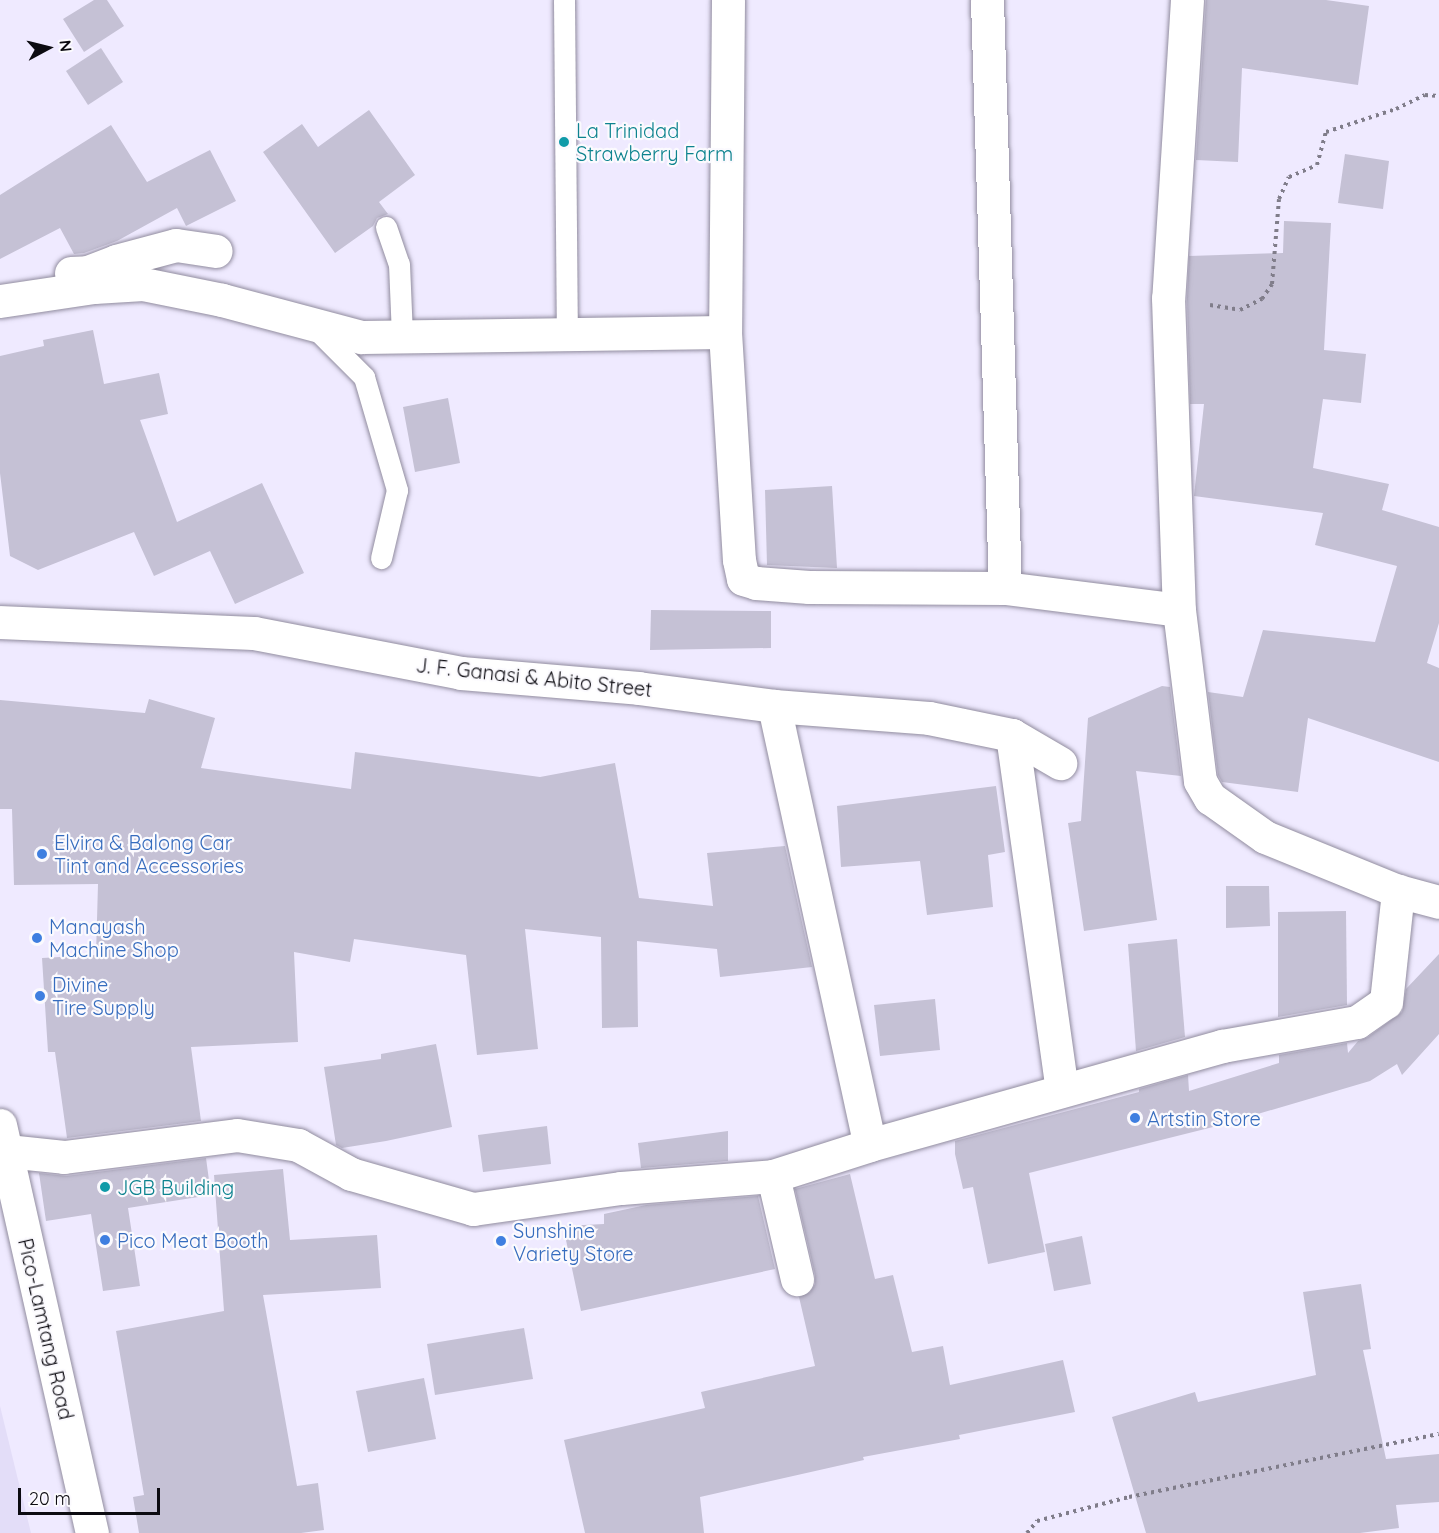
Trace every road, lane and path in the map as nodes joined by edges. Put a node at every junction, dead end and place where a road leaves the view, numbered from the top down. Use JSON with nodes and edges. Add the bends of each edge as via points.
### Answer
{"nodes":[{"id":1,"x":564,"y":0,"type":"edge"},
{"id":2,"x":728,"y":0,"type":"edge"},
{"id":3,"x":987,"y":0,"type":"edge"},
{"id":4,"x":1187,"y":0,"type":"edge"},
{"id":5,"x":1439,"y":96,"type":"edge"},
{"id":6,"x":386,"y":227,"type":"dead end"},
{"id":7,"x":216,"y":251,"type":"dead end"},
{"id":8,"x":1168,"y":298,"type":"junction"},
{"id":9,"x":10,"y":300,"type":"edge"},
{"id":10,"x":309,"y":323,"type":"junction"},
{"id":11,"x":725,"y":332,"type":"junction"},
{"id":12,"x":567,"y":335,"type":"junction"},
{"id":13,"x":402,"y":336,"type":"junction"},
{"id":14,"x":381,"y":558,"type":"dead end"},
{"id":15,"x":1005,"y":588,"type":"junction"},
{"id":16,"x":1179,"y":610,"type":"junction"},
{"id":17,"x":0,"y":622,"type":"edge"},
{"id":18,"x":774,"y":706,"type":"junction"},
{"id":19,"x":1012,"y":735,"type":"junction"},
{"id":20,"x":1060,"y":763,"type":"dead end"},
{"id":21,"x":1398,"y":891,"type":"junction"},
{"id":22,"x":1439,"y":902,"type":"edge"},
{"id":23,"x":1062,"y":1090,"type":"junction"},
{"id":24,"x":3,"y":1138,"type":"edge"},
{"id":25,"x":870,"y":1145,"type":"junction"},
{"id":26,"x":773,"y":1176,"type":"junction"},
{"id":27,"x":797,"y":1280,"type":"dead end"},
{"id":28,"x":1439,"y":1434,"type":"edge"},
{"id":29,"x":92,"y":1533,"type":"edge"},
{"id":30,"x":1027,"y":1533,"type":"edge"}],
"edges":[{"from":1,"to":12,"type":"lane"},
{"from":2,"to":11,"type":"street"},
{"from":3,"to":15,"type":"street"},
{"from":4,"to":8,"type":"street"},
{"from":5,"to":8,"type":"path","via":[[1425,95],[1326,132],[1317,165],[1288,177],[1279,199],[1272,284],[1262,299],[1240,310]]},
{"from":6,"to":13,"type":"lane","via":[[399,264]]},
{"from":7,"to":9,"type":"street","via":[[176,245],[88,272],[20,275]]},
{"from":8,"to":16,"type":"street"},
{"from":9,"to":10,"type":"street","via":[[94,286],[143,284]]},
{"from":10,"to":13,"type":"street","via":[[361,337]]},
{"from":10,"to":14,"type":"lane","via":[[364,377],[397,490]]},
{"from":11,"to":12,"type":"street"},
{"from":11,"to":15,"type":"street","via":[[743,579],[819,588]]},
{"from":12,"to":13,"type":"street"},
{"from":15,"to":16,"type":"street"},
{"from":16,"to":21,"type":"street","via":[[1196,760],[1200,781],[1210,798],[1265,837]]},
{"from":17,"to":18,"type":"street","name":"J. F. Ganasi & Abito Street","via":[[254,633],[461,673],[638,688]]},
{"from":18,"to":19,"type":"street","name":"J. F. Ganasi & Abito Street","via":[[929,718]]},
{"from":18,"to":25,"type":"street"},
{"from":19,"to":20,"type":"street","name":"J. F. Ganasi & Abito Street"},
{"from":19,"to":23,"type":"street"},
{"from":21,"to":22,"type":"street"},
{"from":21,"to":23,"type":"street","via":[[1386,1002],[1358,1022],[1222,1046]]},
{"from":23,"to":25,"type":"street"},
{"from":24,"to":26,"type":"street","via":[[64,1157],[237,1135],[298,1144],[351,1174],[473,1209],[621,1188]]},
{"from":24,"to":29,"type":"street","name":"Pico-Lamtang Road"},
{"from":25,"to":26,"type":"street"},
{"from":26,"to":27,"type":"street"},
{"from":28,"to":30,"type":"path","via":[[1130,1497],[1037,1521]]}]}
